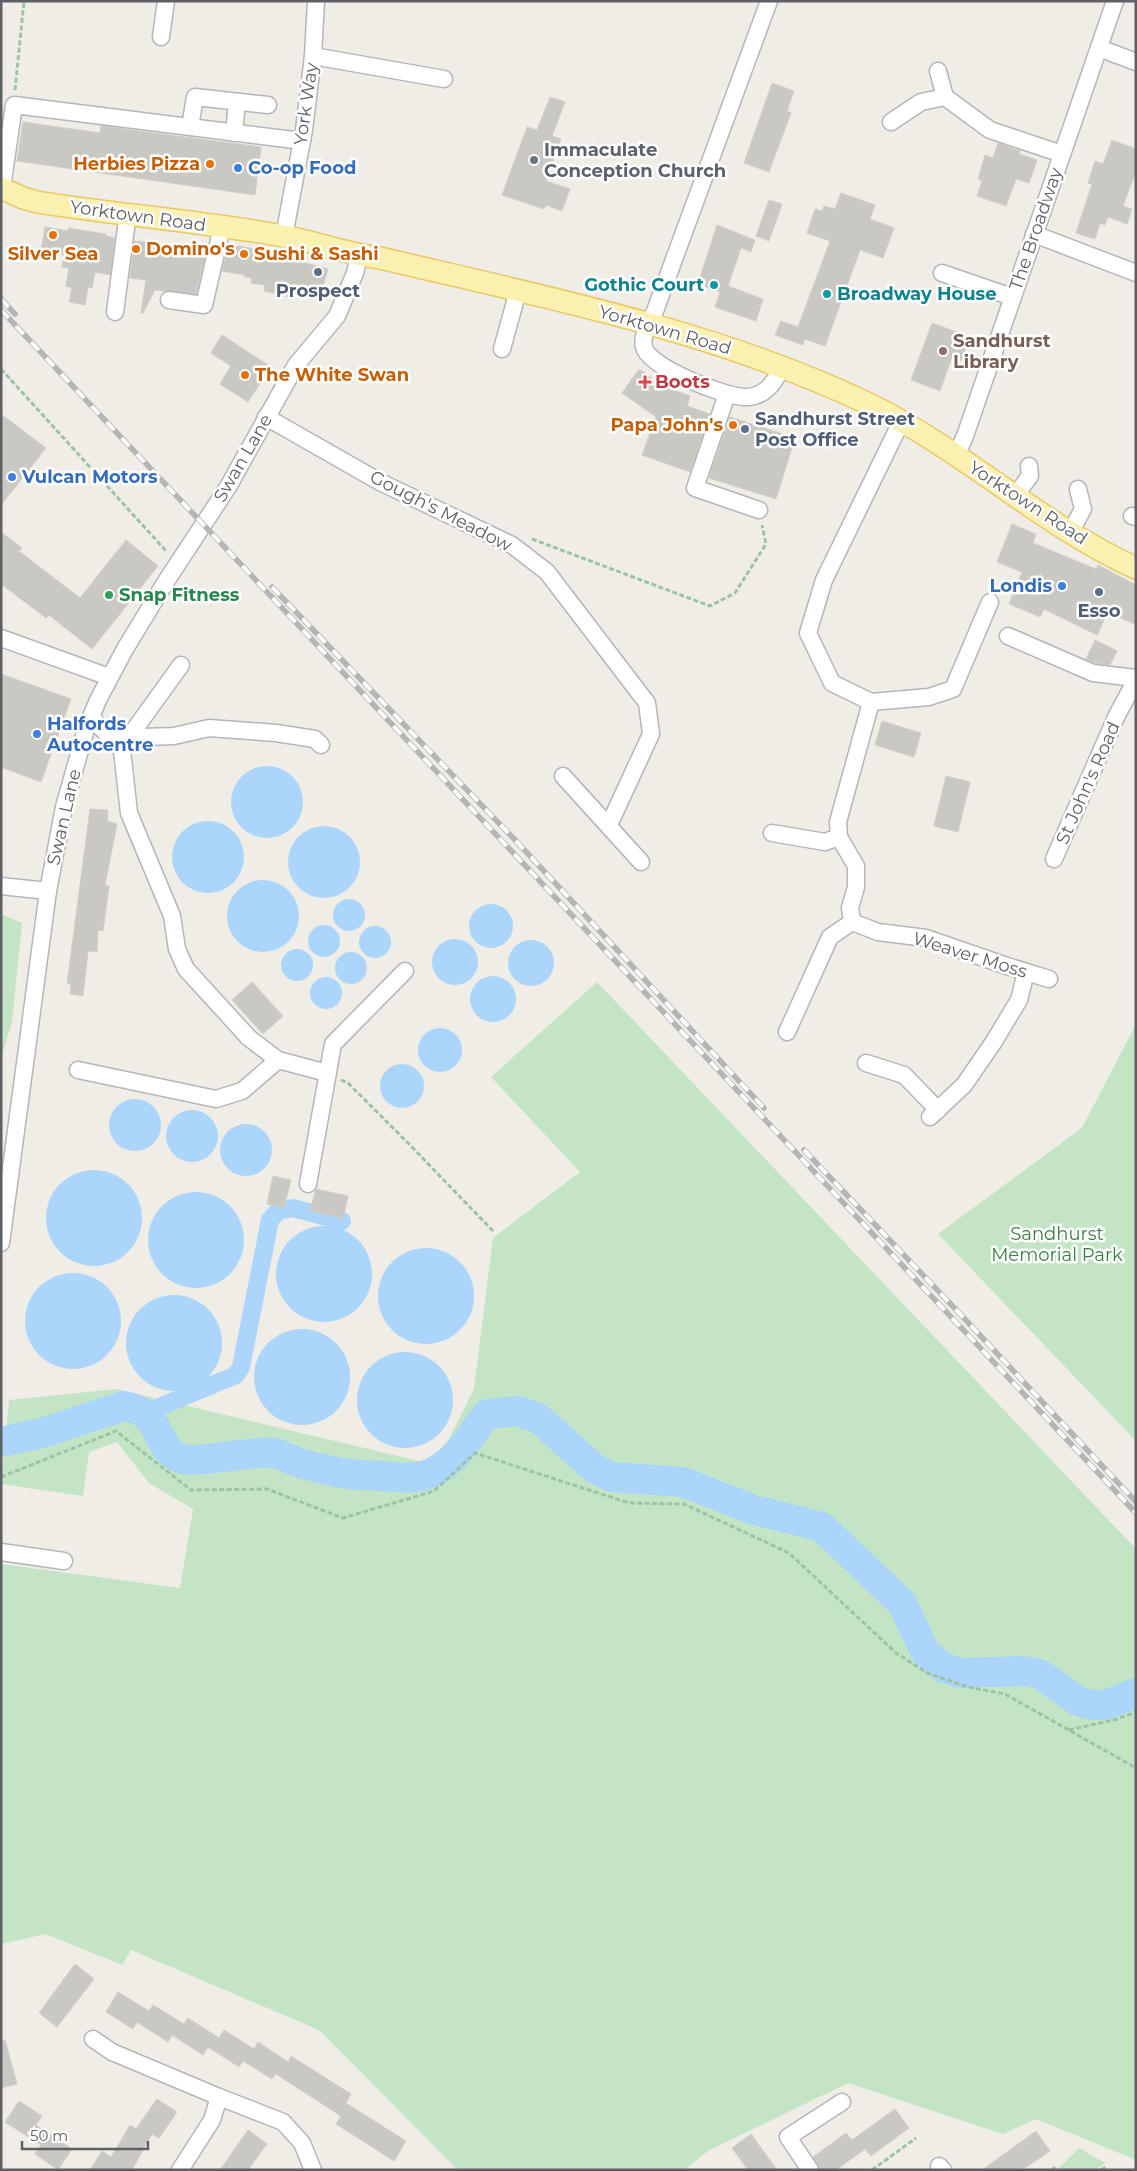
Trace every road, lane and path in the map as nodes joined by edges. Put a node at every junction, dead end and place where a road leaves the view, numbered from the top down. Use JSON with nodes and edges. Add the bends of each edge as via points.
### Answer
{"nodes":[{"id":1,"x":24,"y":1,"type":"edge"},
{"id":2,"x":166,"y":1,"type":"edge"},
{"id":3,"x":316,"y":1,"type":"edge"},
{"id":4,"x":769,"y":1,"type":"edge"},
{"id":5,"x":1115,"y":1,"type":"edge"},
{"id":6,"x":161,"y":37,"type":"dead end"},
{"id":7,"x":1100,"y":48,"type":"junction"},
{"id":8,"x":313,"y":56,"type":"junction"},
{"id":9,"x":1136,"y":62,"type":"edge"},
{"id":10,"x":938,"y":72,"type":"dead end"},
{"id":11,"x":444,"y":79,"type":"dead end"},
{"id":12,"x":945,"y":97,"type":"junction"},
{"id":13,"x":237,"y":102,"type":"junction"},
{"id":14,"x":14,"y":105,"type":"junction"},
{"id":15,"x":268,"y":105,"type":"dead end"},
{"id":16,"x":891,"y":122,"type":"dead end"},
{"id":17,"x":190,"y":127,"type":"junction"},
{"id":18,"x":234,"y":133,"type":"junction"},
{"id":19,"x":302,"y":141,"type":"junction"},
{"id":20,"x":1062,"y":154,"type":"junction"},
{"id":21,"x":2,"y":188,"type":"edge"},
{"id":22,"x":128,"y":213,"type":"junction"},
{"id":23,"x":222,"y":227,"type":"junction"},
{"id":24,"x":1034,"y":234,"type":"junction"},
{"id":25,"x":284,"y":236,"type":"junction"},
{"id":26,"x":359,"y":256,"type":"junction"},
{"id":27,"x":942,"y":273,"type":"dead end"},
{"id":28,"x":1136,"y":273,"type":"edge"},
{"id":29,"x":518,"y":291,"type":"junction"},
{"id":30,"x":1012,"y":297,"type":"junction"},
{"id":31,"x":169,"y":300,"type":"dead end"},
{"id":32,"x":115,"y":312,"type":"dead end"},
{"id":33,"x":648,"y":325,"type":"junction"},
{"id":34,"x":502,"y":349,"type":"dead end"},
{"id":35,"x":780,"y":368,"type":"junction"},
{"id":36,"x":1,"y":369,"type":"edge"},
{"id":37,"x":727,"y":394,"type":"junction"},
{"id":38,"x":266,"y":417,"type":"junction"},
{"id":39,"x":901,"y":422,"type":"junction"},
{"id":40,"x":956,"y":456,"type":"junction"},
{"id":41,"x":1029,"y":466,"type":"dead end"},
{"id":42,"x":1078,"y":489,"type":"dead end"},
{"id":43,"x":1015,"y":496,"type":"junction"},
{"id":44,"x":760,"y":510,"type":"joint"},
{"id":45,"x":1070,"y":533,"type":"junction"},
{"id":46,"x":512,"y":545,"type":"junction"},
{"id":47,"x":179,"y":564,"type":"junction"},
{"id":48,"x":1136,"y":568,"type":"edge"},
{"id":49,"x":990,"y":602,"type":"dead end"},
{"id":50,"x":1008,"y":636,"type":"dead end"},
{"id":51,"x":1,"y":638,"type":"edge"},
{"id":52,"x":181,"y":665,"type":"dead end"},
{"id":53,"x":109,"y":677,"type":"junction"},
{"id":54,"x":1136,"y":679,"type":"edge"},
{"id":55,"x":871,"y":702,"type":"junction"},
{"id":56,"x":91,"y":717,"type":"junction"},
{"id":57,"x":108,"y":733,"type":"junction"},
{"id":58,"x":127,"y":740,"type":"junction"},
{"id":59,"x":321,"y":745,"type":"dead end"},
{"id":60,"x":563,"y":776,"type":"dead end"},
{"id":61,"x":609,"y":825,"type":"junction"},
{"id":62,"x":772,"y":833,"type":"dead end"},
{"id":63,"x":839,"y":837,"type":"junction"},
{"id":64,"x":1054,"y":859,"type":"dead end"},
{"id":65,"x":641,"y":862,"type":"dead end"},
{"id":66,"x":1,"y":886,"type":"edge"},
{"id":67,"x":48,"y":891,"type":"junction"},
{"id":68,"x":852,"y":922,"type":"junction"},
{"id":69,"x":405,"y":971,"type":"dead end"},
{"id":70,"x":1026,"y":972,"type":"junction"},
{"id":71,"x":1049,"y":978,"type":"dead end"},
{"id":72,"x":787,"y":1032,"type":"dead end"},
{"id":73,"x":278,"y":1060,"type":"junction"},
{"id":74,"x":866,"y":1063,"type":"dead end"},
{"id":75,"x":78,"y":1070,"type":"dead end"},
{"id":76,"x":327,"y":1073,"type":"junction"},
{"id":77,"x":308,"y":1184,"type":"dead end"},
{"id":78,"x":493,"y":1231,"type":"dead end"},
{"id":79,"x":1,"y":1243,"type":"edge"},
{"id":80,"x":1,"y":1477,"type":"edge"},
{"id":81,"x":1,"y":1552,"type":"edge"},
{"id":82,"x":64,"y":1561,"type":"dead end"},
{"id":83,"x":1136,"y":1712,"type":"edge"},
{"id":84,"x":1069,"y":1730,"type":"junction"},
{"id":85,"x":1136,"y":1768,"type":"edge"},
{"id":86,"x":93,"y":2039,"type":"dead end"},
{"id":87,"x":219,"y":2097,"type":"junction"},
{"id":88,"x":842,"y":2102,"type":"dead end"},
{"id":89,"x":916,"y":2138,"type":"dead end"},
{"id":90,"x":1106,"y":2166,"type":"dead end"},
{"id":91,"x":180,"y":2170,"type":"edge"},
{"id":92,"x":314,"y":2170,"type":"edge"},
{"id":93,"x":810,"y":2170,"type":"edge"},
{"id":94,"x":872,"y":2170,"type":"edge"},
{"id":95,"x":1101,"y":2170,"type":"edge"}],
"edges":[{"from":1,"to":14,"type":"path"},
{"from":2,"to":6,"type":"street"},
{"from":3,"to":8,"type":"street","name":"York Way"},
{"from":4,"to":33,"type":"street"},
{"from":5,"to":7,"type":"street","name":"The Broadway"},
{"from":7,"to":9,"type":"street"},
{"from":7,"to":20,"type":"street","name":"The Broadway"},
{"from":8,"to":11,"type":"street"},
{"from":8,"to":19,"type":"street","name":"York Way"},
{"from":10,"to":12,"type":"street"},
{"from":12,"to":16,"type":"street","via":[[921,102]]},
{"from":12,"to":20,"type":"street","via":[[990,130]]},
{"from":13,"to":15,"type":"street"},
{"from":13,"to":17,"type":"street","via":[[195,97]]},
{"from":13,"to":18,"type":"street"},
{"from":14,"to":17,"type":"street"},
{"from":14,"to":21,"type":"street"},
{"from":17,"to":18,"type":"street"},
{"from":18,"to":19,"type":"street"},
{"from":19,"to":25,"type":"street","name":"York Way"},
{"from":20,"to":24,"type":"street","name":"The Broadway"},
{"from":21,"to":22,"type":"main road","name":"Yorktown Road","via":[[36,202]]},
{"from":22,"to":23,"type":"main road","name":"Yorktown Road"},
{"from":22,"to":32,"type":"street"},
{"from":23,"to":25,"type":"main road","name":"Yorktown Road"},
{"from":23,"to":31,"type":"street","via":[[204,305]]},
{"from":24,"to":28,"type":"street"},
{"from":24,"to":30,"type":"street","name":"The Broadway"},
{"from":25,"to":26,"type":"main road","name":"Yorktown Road"},
{"from":26,"to":29,"type":"main road","name":"Yorktown Road","via":[[380,258]]},
{"from":26,"to":38,"type":"street","name":"Swan Lane","via":[[353,280],[337,316],[296,365]]},
{"from":27,"to":30,"type":"street"},
{"from":29,"to":33,"type":"main road","name":"Yorktown Road"},
{"from":29,"to":34,"type":"street"},
{"from":30,"to":40,"type":"street","name":"The Broadway"},
{"from":33,"to":35,"type":"main road","name":"Yorktown Road","via":[[734,350]]},
{"from":33,"to":37,"type":"street","via":[[644,347],[650,359],[699,385]]},
{"from":35,"to":37,"type":"street","via":[[776,380],[762,393],[746,398]]},
{"from":35,"to":39,"type":"main road","name":"Yorktown Road","via":[[872,406]]},
{"from":36,"to":47,"type":"path"},
{"from":37,"to":44,"type":"street","via":[[695,488]]},
{"from":38,"to":46,"type":"street","name":"Gough's Meadow","via":[[380,482]]},
{"from":38,"to":47,"type":"street","name":"Swan Lane","via":[[228,487]]},
{"from":39,"to":40,"type":"main road","name":"Yorktown Road"},
{"from":39,"to":55,"type":"street","via":[[824,580],[808,633],[832,683]]},
{"from":40,"to":43,"type":"main road","name":"Yorktown Road"},
{"from":41,"to":43,"type":"street","via":[[1030,476]]},
{"from":42,"to":45,"type":"street","via":[[1083,508]]},
{"from":43,"to":45,"type":"main road","name":"Yorktown Road"},
{"from":44,"to":46,"type":"path","via":[[766,544],[735,593],[710,606],[532,538]]},
{"from":45,"to":48,"type":"main road","name":"Yorktown Road"},
{"from":46,"to":61,"type":"street","name":"Gough's Meadow","via":[[547,572],[647,704],[652,734]]},
{"from":47,"to":53,"type":"street","name":"Swan Lane"},
{"from":49,"to":55,"type":"street","via":[[953,689],[929,697]]},
{"from":50,"to":54,"type":"street","via":[[1093,673]]},
{"from":51,"to":53,"type":"street"},
{"from":52,"to":58,"type":"street"},
{"from":53,"to":56,"type":"street","name":"Swan Lane"},
{"from":54,"to":64,"type":"street","name":"St John's Road"},
{"from":55,"to":63,"type":"street","via":[[845,792],[838,822]]},
{"from":56,"to":57,"type":"street"},
{"from":56,"to":67,"type":"street","name":"Swan Lane","via":[[69,789]]},
{"from":57,"to":58,"type":"street"},
{"from":57,"to":73,"type":"street","via":[[122,750],[129,813],[172,916],[177,949],[186,969],[249,1038]]},
{"from":58,"to":59,"type":"street","via":[[174,736],[209,728],[276,733],[315,740]]},
{"from":60,"to":61,"type":"street"},
{"from":61,"to":65,"type":"street"},
{"from":62,"to":63,"type":"street","via":[[825,842]]},
{"from":63,"to":68,"type":"street","via":[[856,866],[856,887],[850,908]]},
{"from":66,"to":67,"type":"street"},
{"from":67,"to":79,"type":"street","name":"Swan Lane"},
{"from":68,"to":70,"type":"street","name":"Weaver Moss","via":[[878,932],[926,938]]},
{"from":68,"to":72,"type":"street","via":[[830,937]]},
{"from":69,"to":76,"type":"street","via":[[333,1044]]},
{"from":70,"to":71,"type":"street","name":"Weaver Moss"},
{"from":70,"to":74,"type":"street","via":[[1019,1000],[993,1043],[964,1085],[934,1114],[904,1075]]},
{"from":73,"to":75,"type":"street","via":[[242,1091],[216,1100]]},
{"from":73,"to":76,"type":"street"},
{"from":76,"to":77,"type":"street"},
{"from":76,"to":78,"type":"path","via":[[348,1083]]},
{"from":80,"to":84,"type":"path","via":[[116,1432],[191,1490],[267,1489],[343,1518],[434,1491],[475,1453],[629,1502],[684,1504],[789,1553],[896,1653],[927,1673],[1005,1694]]},
{"from":81,"to":82,"type":"street"},
{"from":83,"to":84,"type":"path"},
{"from":84,"to":85,"type":"path"},
{"from":86,"to":87,"type":"street","via":[[112,2052]]},
{"from":87,"to":91,"type":"street","via":[[212,2120]]},
{"from":87,"to":92,"type":"street","via":[[283,2122],[302,2143]]},
{"from":88,"to":93,"type":"street","via":[[788,2137]]},
{"from":89,"to":94,"type":"path"},
{"from":90,"to":95,"type":"path"}]}
